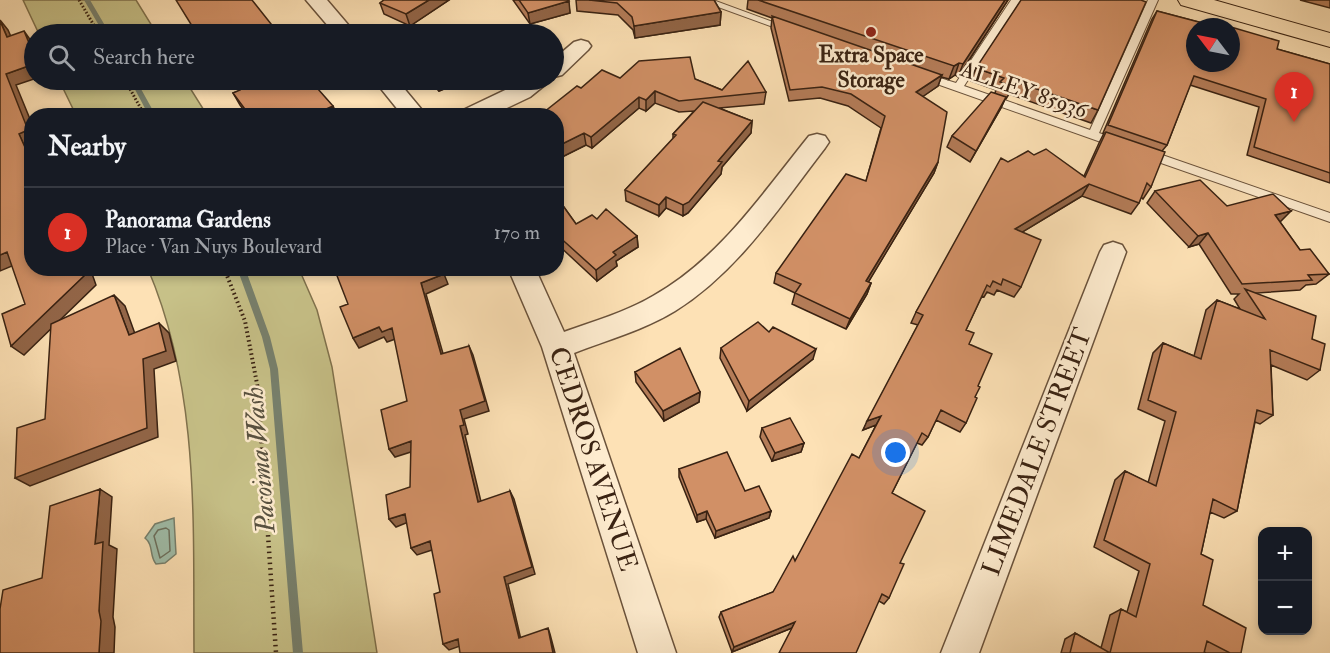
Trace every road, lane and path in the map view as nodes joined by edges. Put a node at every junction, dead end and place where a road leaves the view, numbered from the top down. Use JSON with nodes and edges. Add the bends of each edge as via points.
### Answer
{"nodes":[{"id":1,"x":79,"y":0,"type":"edge"},
{"id":2,"x":704,"y":0,"type":"edge"},
{"id":3,"x":1016,"y":0,"type":"edge"},
{"id":4,"x":1153,"y":0,"type":"edge"},
{"id":5,"x":1189,"y":0,"type":"edge"},
{"id":6,"x":325,"y":2,"type":"edge"},
{"id":7,"x":93,"y":24,"type":"edge"},
{"id":8,"x":339,"y":24,"type":"edge"},
{"id":9,"x":803,"y":34,"type":"edge"},
{"id":10,"x":1330,"y":40,"type":"edge"},
{"id":11,"x":581,"y":46,"type":"dead end"},
{"id":12,"x":564,"y":61,"type":"edge"},
{"id":13,"x":914,"y":73,"type":"edge"},
{"id":14,"x":958,"y":88,"type":"junction"},
{"id":15,"x":130,"y":90,"type":"edge"},
{"id":16,"x":394,"y":90,"type":"edge"},
{"id":17,"x":525,"y":90,"type":"edge"},
{"id":18,"x":140,"y":108,"type":"edge"},
{"id":19,"x":409,"y":108,"type":"edge"},
{"id":20,"x":487,"y":108,"type":"edge"},
{"id":21,"x":1093,"y":135,"type":"junction"},
{"id":22,"x":817,"y":142,"type":"dead end"},
{"id":23,"x":1127,"y":147,"type":"edge"},
{"id":24,"x":1138,"y":151,"type":"edge"},
{"id":25,"x":1330,"y":218,"type":"edge"},
{"id":26,"x":1113,"y":252,"type":"dead end"},
{"id":27,"x":228,"y":276,"type":"edge"},
{"id":28,"x":525,"y":276,"type":"edge"},
{"id":29,"x":557,"y":347,"type":"junction"},
{"id":30,"x":276,"y":653,"type":"edge"},
{"id":31,"x":657,"y":653,"type":"edge"},
{"id":32,"x":960,"y":653,"type":"edge"}],
"edges":[{"from":1,"to":7,"type":"path"},
{"from":2,"to":9,"type":"lane"},
{"from":3,"to":14,"type":"lane"},
{"from":4,"to":21,"type":"lane"},
{"from":5,"to":10,"type":"main road"},
{"from":6,"to":8,"type":"street"},
{"from":11,"to":12,"type":"street"},
{"from":13,"to":14,"type":"lane","name":"ALLEY 85936"},
{"from":14,"to":21,"type":"lane","name":"ALLEY 85936"},
{"from":15,"to":18,"type":"path"},
{"from":16,"to":19,"type":"street"},
{"from":17,"to":20,"type":"street"},
{"from":21,"to":23,"type":"lane","name":"ALLEY 85936"},
{"from":22,"to":29,"type":"street","via":[[704,275],[663,303]]},
{"from":24,"to":25,"type":"lane"},
{"from":26,"to":32,"type":"street","name":"LIMEDALE STREET"},
{"from":27,"to":30,"type":"path","via":[[251,347],[261,403]]},
{"from":28,"to":29,"type":"street","name":"CEDROS AVENUE"},
{"from":29,"to":31,"type":"street","name":"CEDROS AVENUE"}]}
